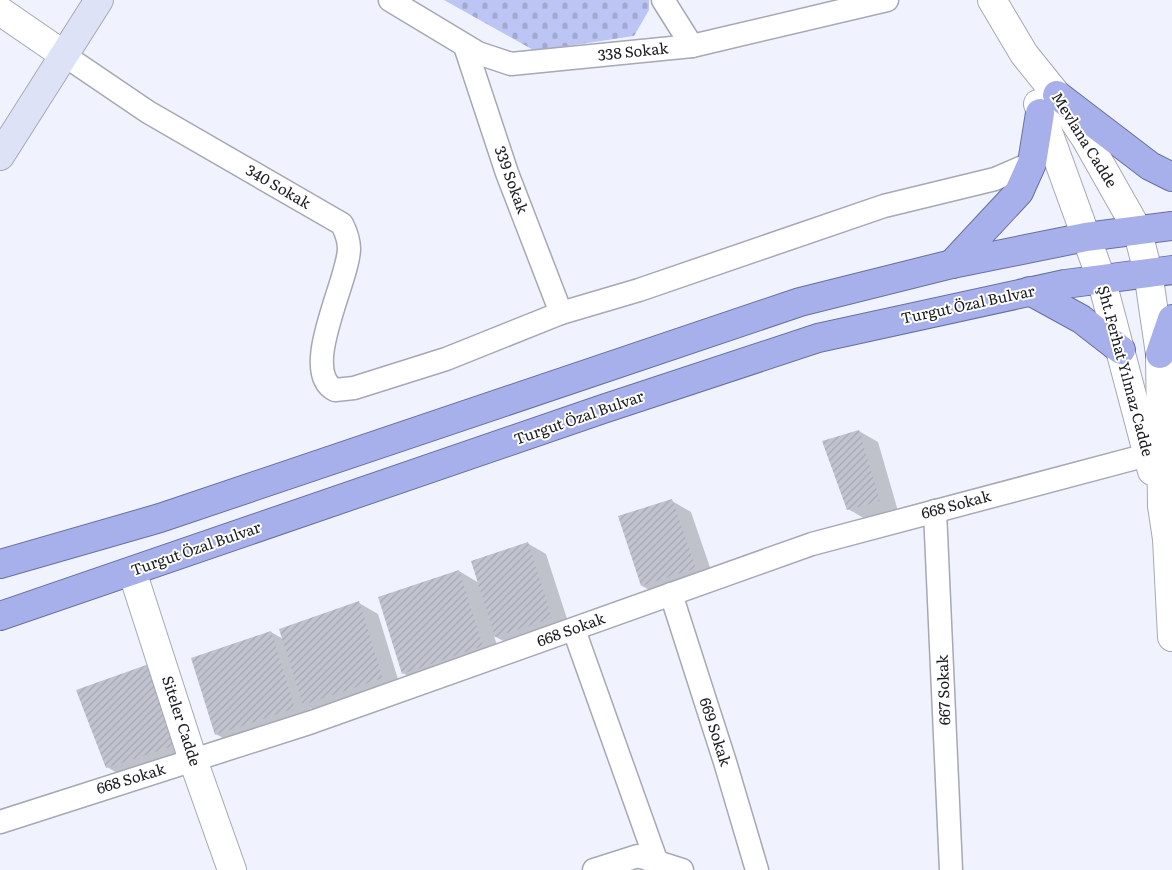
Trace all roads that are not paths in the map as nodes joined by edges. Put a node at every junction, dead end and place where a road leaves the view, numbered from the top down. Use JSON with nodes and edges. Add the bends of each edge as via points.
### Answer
{"nodes":[{"id":1,"x":99,"y":0,"type":"edge"},
{"id":2,"x":390,"y":0,"type":"edge"},
{"id":3,"x":663,"y":0,"type":"edge"},
{"id":4,"x":887,"y":0,"type":"edge"},
{"id":5,"x":992,"y":0,"type":"edge"},
{"id":6,"x":0,"y":11,"type":"edge"},
{"id":7,"x":465,"y":46,"type":"junction"},
{"id":8,"x":692,"y":46,"type":"junction"},
{"id":9,"x":64,"y":55,"type":"junction"},
{"id":10,"x":1049,"y":104,"type":"junction"},
{"id":11,"x":0,"y":156,"type":"edge"},
{"id":12,"x":1032,"y":163,"type":"junction"},
{"id":13,"x":1172,"y":176,"type":"edge"},
{"id":14,"x":1172,"y":226,"type":"edge"},
{"id":15,"x":1138,"y":229,"type":"junction"},
{"id":16,"x":1086,"y":237,"type":"junction"},
{"id":17,"x":952,"y":264,"type":"junction"},
{"id":18,"x":1160,"y":271,"type":"edge"},
{"id":19,"x":1101,"y":278,"type":"junction"},
{"id":20,"x":1030,"y":291,"type":"junction"},
{"id":21,"x":561,"y":313,"type":"junction"},
{"id":22,"x":1172,"y":319,"type":"edge"},
{"id":23,"x":1121,"y":350,"type":"junction"},
{"id":24,"x":1160,"y":354,"type":"junction"},
{"id":25,"x":1147,"y":454,"type":"junction"},
{"id":26,"x":1162,"y":506,"type":"junction"},
{"id":27,"x":935,"y":511,"type":"junction"},
{"id":28,"x":1170,"y":539,"type":"edge"},
{"id":29,"x":0,"y":564,"type":"edge"},
{"id":30,"x":132,"y":571,"type":"junction"},
{"id":31,"x":671,"y":594,"type":"junction"},
{"id":32,"x":0,"y":616,"type":"edge"},
{"id":33,"x":574,"y":630,"type":"junction"},
{"id":34,"x":1172,"y":637,"type":"edge"},
{"id":35,"x":193,"y":760,"type":"junction"},
{"id":36,"x":0,"y":822,"type":"edge"},
{"id":37,"x":656,"y":860,"type":"junction"},
{"id":38,"x":232,"y":870,"type":"edge"},
{"id":39,"x":594,"y":870,"type":"edge"},
{"id":40,"x":682,"y":870,"type":"edge"},
{"id":41,"x":757,"y":870,"type":"edge"},
{"id":42,"x":951,"y":870,"type":"edge"}],
"edges":[{"from":1,"to":9,"type":"main road"},
{"from":2,"to":7,"type":"street","name":"338 Sokak"},
{"from":3,"to":8,"type":"street"},
{"from":4,"to":8,"type":"street","name":"338 Sokak"},
{"from":5,"to":10,"type":"street","name":"Mevlana Cadde"},
{"from":6,"to":9,"type":"street"},
{"from":7,"to":8,"type":"street","name":"338 Sokak","via":[[478,54],[511,64]]},
{"from":7,"to":21,"type":"street","name":"339 Sokak","via":[[507,172]]},
{"from":9,"to":11,"type":"main road"},
{"from":9,"to":21,"type":"street","name":"340 Sokak","via":[[148,112],[342,224],[348,239],[347,262],[321,365],[323,380],[335,390],[354,388],[446,359]]},
{"from":10,"to":12,"type":"highway"},
{"from":10,"to":13,"type":"highway"},
{"from":10,"to":15,"type":"street","name":"Mevlana Cadde","via":[[1086,138]]},
{"from":10,"to":16,"type":"street","name":"Mevlana Cadde"},
{"from":12,"to":17,"type":"highway","via":[[1019,192]]},
{"from":12,"to":21,"type":"street","via":[[996,178],[884,206]]},
{"from":14,"to":15,"type":"highway"},
{"from":15,"to":16,"type":"highway"},
{"from":15,"to":18,"type":"street","name":"Şht.Ferhat Yılmaz Cadde"},
{"from":16,"to":17,"type":"highway"},
{"from":16,"to":19,"type":"street","name":"Şht.Ferhat Yılmaz Cadde"},
{"from":17,"to":29,"type":"highway","via":[[800,302],[160,518]]},
{"from":18,"to":19,"type":"highway","name":"Turgut Özal Bulvar"},
{"from":18,"to":24,"type":"street","name":"Şht.Ferhat Yılmaz Cadde"},
{"from":19,"to":20,"type":"highway","name":"Turgut Özal Bulvar"},
{"from":19,"to":23,"type":"street","name":"Şht.Ferhat Yılmaz Cadde"},
{"from":20,"to":23,"type":"highway","via":[[1081,319]]},
{"from":20,"to":30,"type":"highway","name":"Turgut Özal Bulvar","via":[[818,338]]},
{"from":22,"to":24,"type":"highway"},
{"from":23,"to":25,"type":"street","name":"Şht.Ferhat Yılmaz Cadde"},
{"from":24,"to":26,"type":"street","name":"Şht.Ferhat Yılmaz Cadde"},
{"from":25,"to":26,"type":"street","name":"Şht.Ferhat Yılmaz Cadde"},
{"from":25,"to":27,"type":"street","name":"668 Sokak"},
{"from":26,"to":28,"type":"street","name":"Şht.Ferhat Yılmaz Cadde"},
{"from":27,"to":31,"type":"street","name":"668 Sokak","via":[[812,544]]},
{"from":27,"to":42,"type":"street","name":"667 Sokak"},
{"from":28,"to":34,"type":"street","name":"Şht.Ferhat Yılmaz Cadde"},
{"from":30,"to":32,"type":"highway","name":"Turgut Özal Bulvar"},
{"from":30,"to":35,"type":"street","name":"Siteler Cadde"},
{"from":31,"to":33,"type":"street","name":"668 Sokak"},
{"from":31,"to":41,"type":"street","name":"669 Sokak"},
{"from":33,"to":35,"type":"street","name":"668 Sokak"},
{"from":33,"to":37,"type":"street"},
{"from":35,"to":36,"type":"street","name":"668 Sokak"},
{"from":35,"to":38,"type":"street","name":"Siteler Cadde"},
{"from":37,"to":39,"type":"street","via":[[638,856]]},
{"from":37,"to":40,"type":"street"}]}
